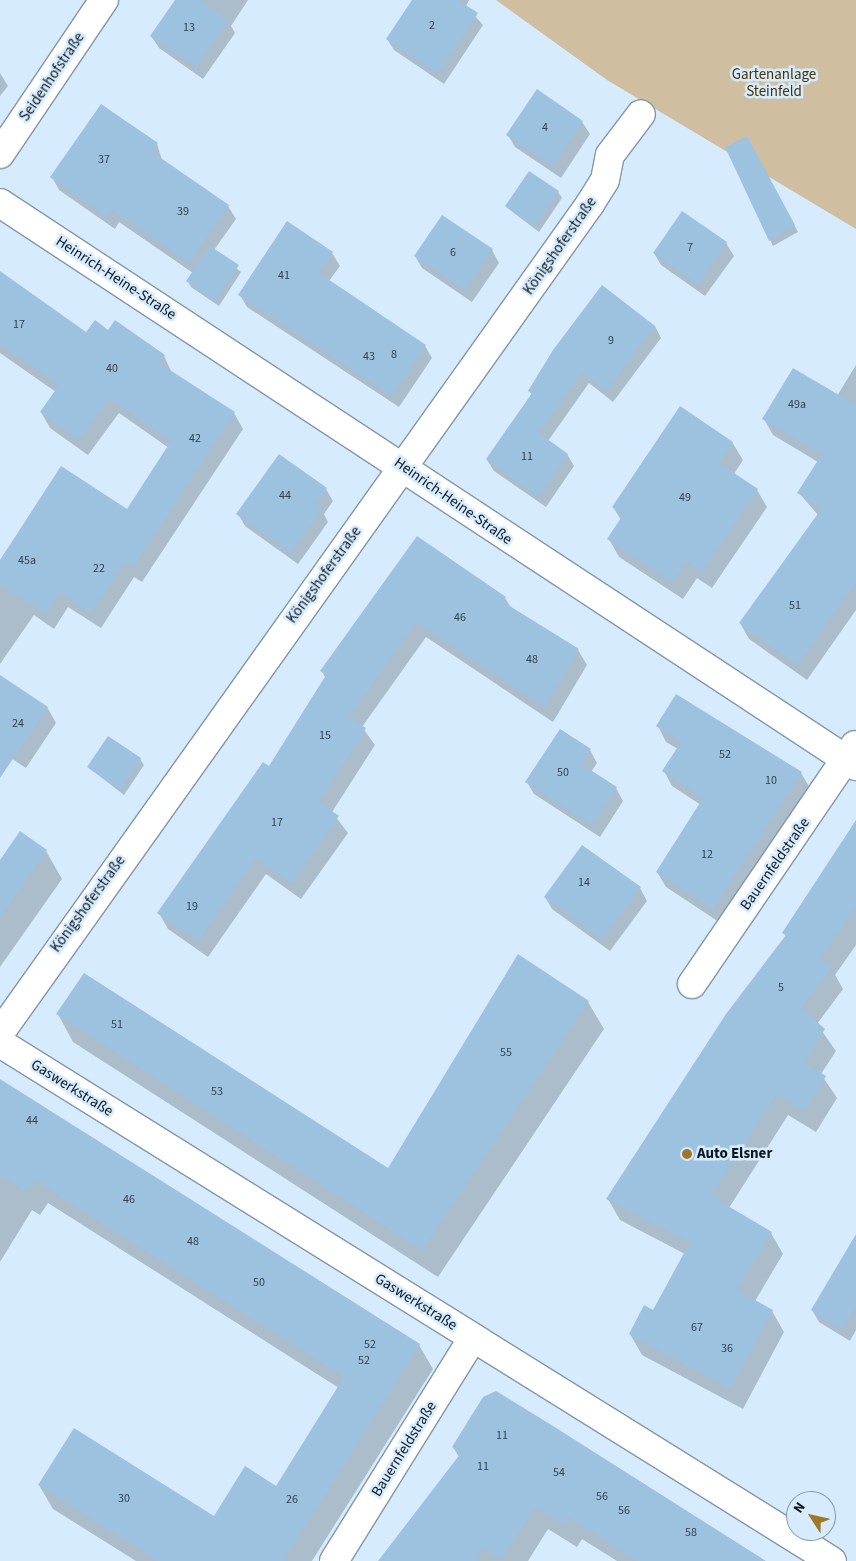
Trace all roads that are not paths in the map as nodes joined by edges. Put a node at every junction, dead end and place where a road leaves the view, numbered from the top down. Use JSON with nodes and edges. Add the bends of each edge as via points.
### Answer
{"nodes":[{"id":1,"x":104,"y":0,"type":"edge"},
{"id":2,"x":640,"y":114,"type":"dead end"},
{"id":3,"x":0,"y":154,"type":"edge"},
{"id":4,"x":0,"y":203,"type":"edge"},
{"id":5,"x":404,"y":465,"type":"junction"},
{"id":6,"x":853,"y":756,"type":"edge"},
{"id":7,"x":692,"y":984,"type":"dead end"},
{"id":8,"x":0,"y":1033,"type":"edge"},
{"id":9,"x":0,"y":1043,"type":"edge"},
{"id":10,"x":473,"y":1338,"type":"junction"},
{"id":11,"x":334,"y":1561,"type":"edge"},
{"id":12,"x":832,"y":1561,"type":"edge"}],
"edges":[{"from":1,"to":3,"type":"street","name":"Seidenhofstraße"},
{"from":2,"to":5,"type":"street","name":"Königshoferstraße","via":[[610,155],[604,180],[590,204]]},
{"from":4,"to":5,"type":"street","name":"Heinrich-Heine-Straße"},
{"from":5,"to":6,"type":"street","name":"Heinrich-Heine-Straße","via":[[446,492],[458,508]]},
{"from":5,"to":8,"type":"street","name":"Königshoferstraße"},
{"from":6,"to":7,"type":"street","name":"Bauernfeldstraße"},
{"from":9,"to":10,"type":"street","name":"Gaswerkstraße"},
{"from":10,"to":11,"type":"street","name":"Bauernfeldstraße"},
{"from":10,"to":12,"type":"street","name":"Gaswerkstraße"}]}
